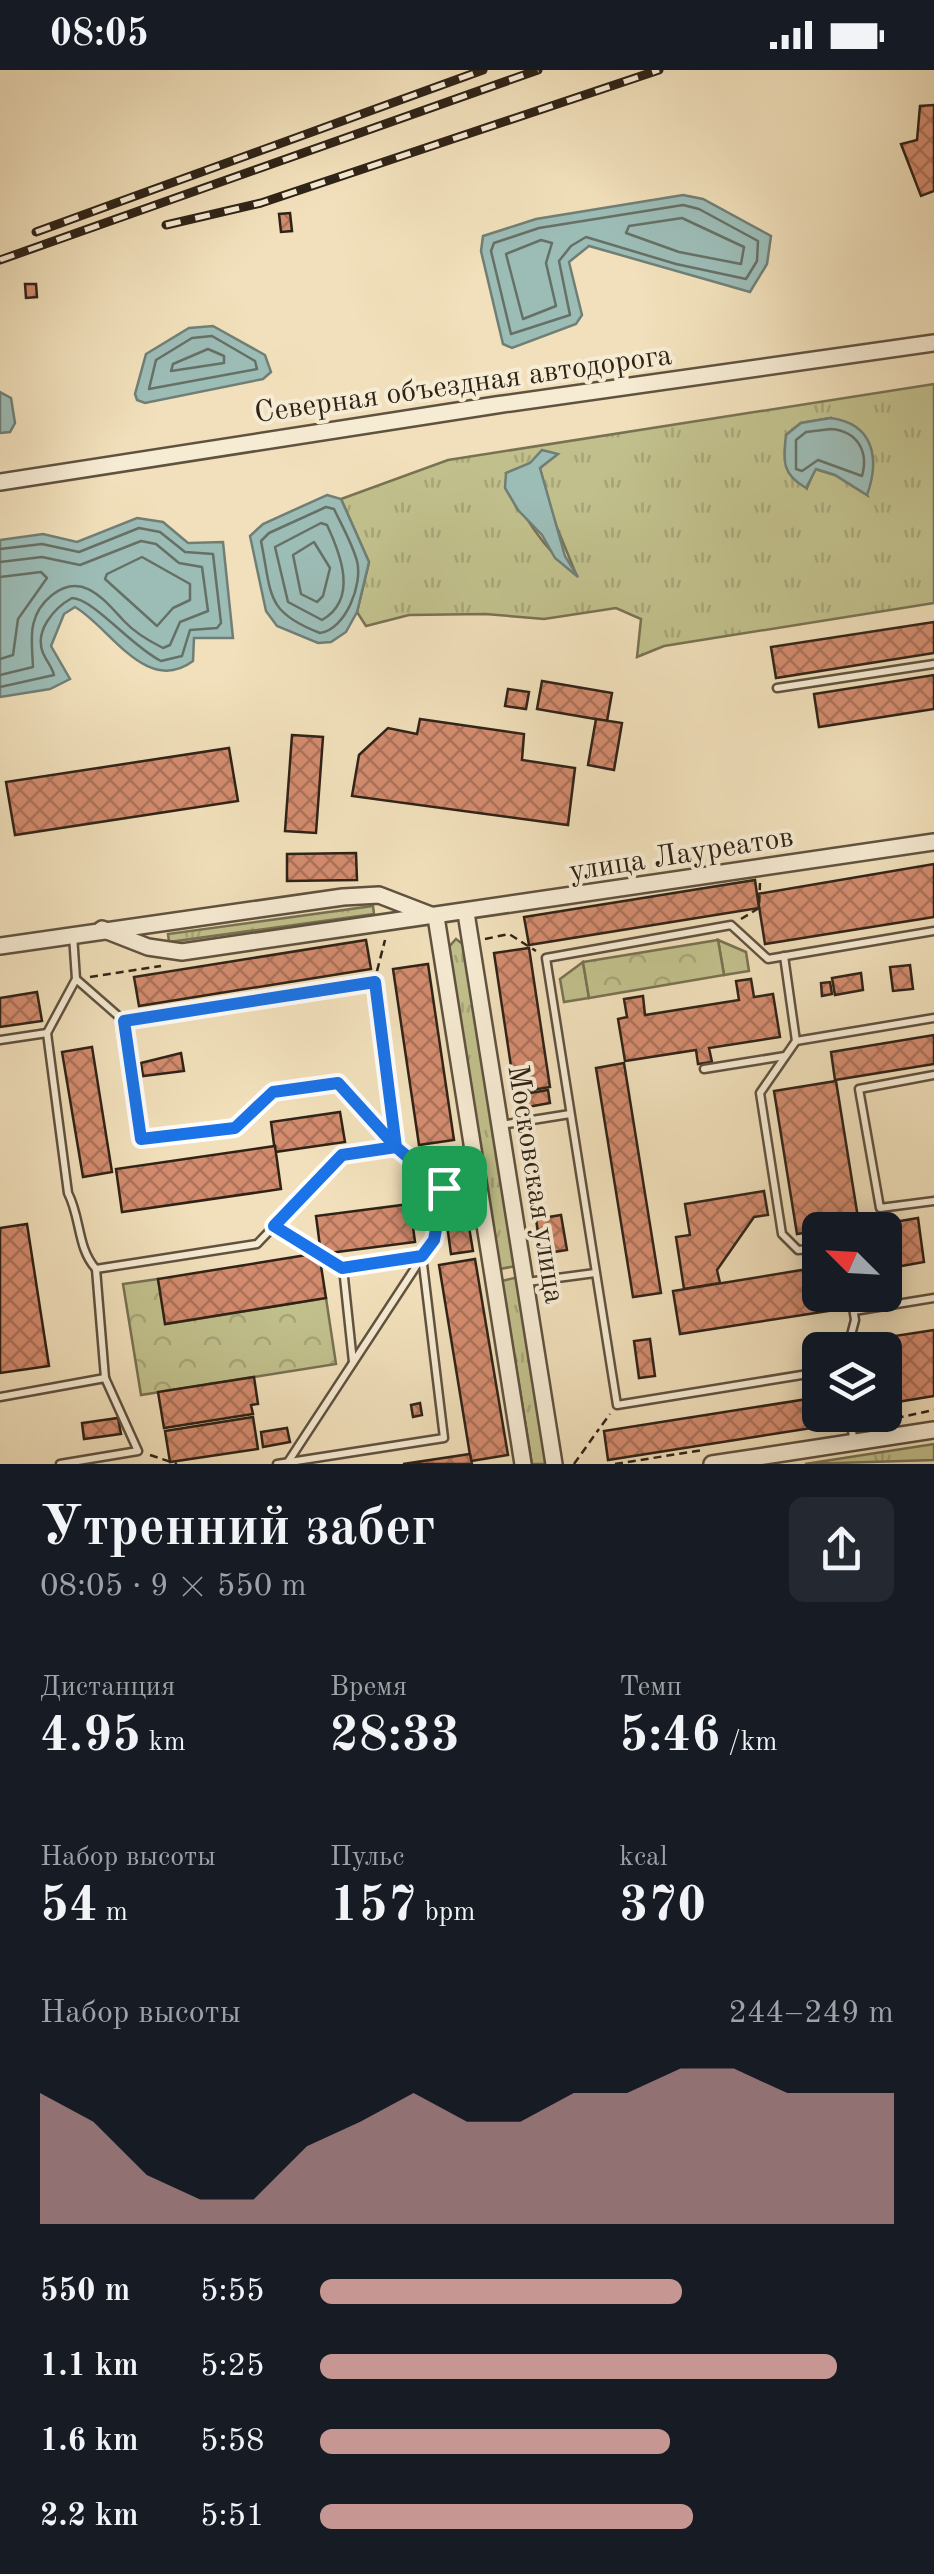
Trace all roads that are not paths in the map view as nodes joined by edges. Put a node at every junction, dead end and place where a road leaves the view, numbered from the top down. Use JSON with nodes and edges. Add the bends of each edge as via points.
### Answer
{"nodes":[{"id":1,"x":934,"y":343,"type":"edge"},
{"id":2,"x":0,"y":482,"type":"edge"},
{"id":3,"x":934,"y":664,"type":"edge"},
{"id":4,"x":777,"y":688,"type":"dead end"},
{"id":5,"x":934,"y":842,"type":"edge"},
{"id":6,"x":466,"y":913,"type":"junction"},
{"id":7,"x":436,"y":917,"type":"junction"},
{"id":8,"x":102,"y":929,"type":"junction"},
{"id":9,"x":934,"y":931,"type":"edge"},
{"id":10,"x":73,"y":934,"type":"junction"},
{"id":11,"x":0,"y":946,"type":"edge"},
{"id":12,"x":784,"y":956,"type":"junction"},
{"id":13,"x":76,"y":979,"type":"junction"},
{"id":14,"x":934,"y":1018,"type":"edge"},
{"id":15,"x":124,"y":1021,"type":"junction"},
{"id":16,"x":47,"y":1033,"type":"junction"},
{"id":17,"x":0,"y":1040,"type":"edge"},
{"id":18,"x":796,"y":1041,"type":"junction"},
{"id":19,"x":786,"y":1056,"type":"junction"},
{"id":20,"x":704,"y":1069,"type":"dead end"},
{"id":21,"x":934,"y":1076,"type":"edge"},
{"id":22,"x":570,"y":1114,"type":"junction"},
{"id":23,"x":500,"y":1125,"type":"junction"},
{"id":24,"x":396,"y":1147,"type":"junction"},
{"id":25,"x":478,"y":1182,"type":"junction"},
{"id":26,"x":444,"y":1188,"type":"junction"},
{"id":27,"x":934,"y":1201,"type":"edge"},
{"id":28,"x":802,"y":1250,"type":"edge"},
{"id":29,"x":422,"y":1256,"type":"junction"},
{"id":30,"x":96,"y":1269,"type":"junction"},
{"id":31,"x":595,"y":1274,"type":"junction"},
{"id":32,"x":524,"y":1282,"type":"junction"},
{"id":33,"x":934,"y":1298,"type":"edge"},
{"id":34,"x":902,"y":1303,"type":"edge"},
{"id":35,"x":354,"y":1362,"type":"junction"},
{"id":36,"x":802,"y":1375,"type":"edge"},
{"id":37,"x":105,"y":1378,"type":"junction"},
{"id":38,"x":0,"y":1397,"type":"edge"},
{"id":39,"x":934,"y":1430,"type":"edge"},
{"id":40,"x":852,"y":1432,"type":"edge"},
{"id":41,"x":854,"y":1442,"type":"junction"},
{"id":42,"x":288,"y":1462,"type":"edge"},
{"id":43,"x":60,"y":1464,"type":"edge"},
{"id":44,"x":277,"y":1464,"type":"edge"},
{"id":45,"x":523,"y":1464,"type":"edge"},
{"id":46,"x":554,"y":1464,"type":"edge"},
{"id":47,"x":712,"y":1464,"type":"edge"}],
"edges":[{"from":1,"to":2,"type":"street","name":"Северная объездная автодорога"},
{"from":3,"to":4,"type":"lane"},
{"from":5,"to":6,"type":"street","name":"улица Лауреатов"},
{"from":6,"to":7,"type":"street","name":"улица Лауреатов"},
{"from":6,"to":23,"type":"street","name":"Московская улица"},
{"from":7,"to":8,"type":"street","name":"улица Лауреатов","via":[[182,952]]},
{"from":7,"to":8,"type":"street","name":"улица Лауреатов","via":[[378,895],[344,896]]},
{"from":7,"to":25,"type":"street","name":"Московская улица"},
{"from":8,"to":10,"type":"street","name":"улица Лауреатов"},
{"from":9,"to":12,"type":"lane"},
{"from":10,"to":11,"type":"street","name":"улица Лауреатов"},
{"from":10,"to":13,"type":"lane"},
{"from":12,"to":18,"type":"lane"},
{"from":12,"to":22,"type":"lane","via":[[768,959],[731,925],[546,958]]},
{"from":13,"to":15,"type":"lane"},
{"from":13,"to":16,"type":"lane"},
{"from":14,"to":18,"type":"lane"},
{"from":15,"to":24,"type":"lane","via":[[141,1139],[235,1128],[273,1092],[338,1083]]},
{"from":15,"to":24,"type":"lane","via":[[375,982]]},
{"from":16,"to":17,"type":"lane"},
{"from":16,"to":30,"type":"lane","via":[[68,1193],[79,1214],[84,1256]]},
{"from":18,"to":19,"type":"lane"},
{"from":19,"to":20,"type":"lane"},
{"from":19,"to":28,"type":"lane","via":[[760,1093],[782,1234]]},
{"from":21,"to":27,"type":"lane","via":[[859,1088],[880,1208]]},
{"from":22,"to":23,"type":"lane"},
{"from":22,"to":31,"type":"lane"},
{"from":23,"to":32,"type":"street","name":"Московская улица"},
{"from":24,"to":26,"type":"lane"},
{"from":24,"to":30,"type":"lane","via":[[342,1155],[257,1244]]},
{"from":25,"to":26,"type":"lane"},
{"from":25,"to":45,"type":"street","name":"Московская улица"},
{"from":26,"to":29,"type":"lane","via":[[434,1240]]},
{"from":29,"to":35,"type":"lane"},
{"from":29,"to":35,"type":"lane","via":[[342,1268]]},
{"from":29,"to":42,"type":"lane","via":[[444,1438]]},
{"from":30,"to":37,"type":"lane"},
{"from":31,"to":32,"type":"lane"},
{"from":31,"to":36,"type":"lane","via":[[616,1404]]},
{"from":32,"to":46,"type":"street","name":"Московская улица"},
{"from":33,"to":34,"type":"lane"},
{"from":35,"to":42,"type":"lane"},
{"from":37,"to":38,"type":"lane"},
{"from":37,"to":43,"type":"lane","via":[[138,1451]]},
{"from":39,"to":41,"type":"street"},
{"from":40,"to":41,"type":"lane"},
{"from":41,"to":47,"type":"street"},
{"from":42,"to":44,"type":"lane"}]}
